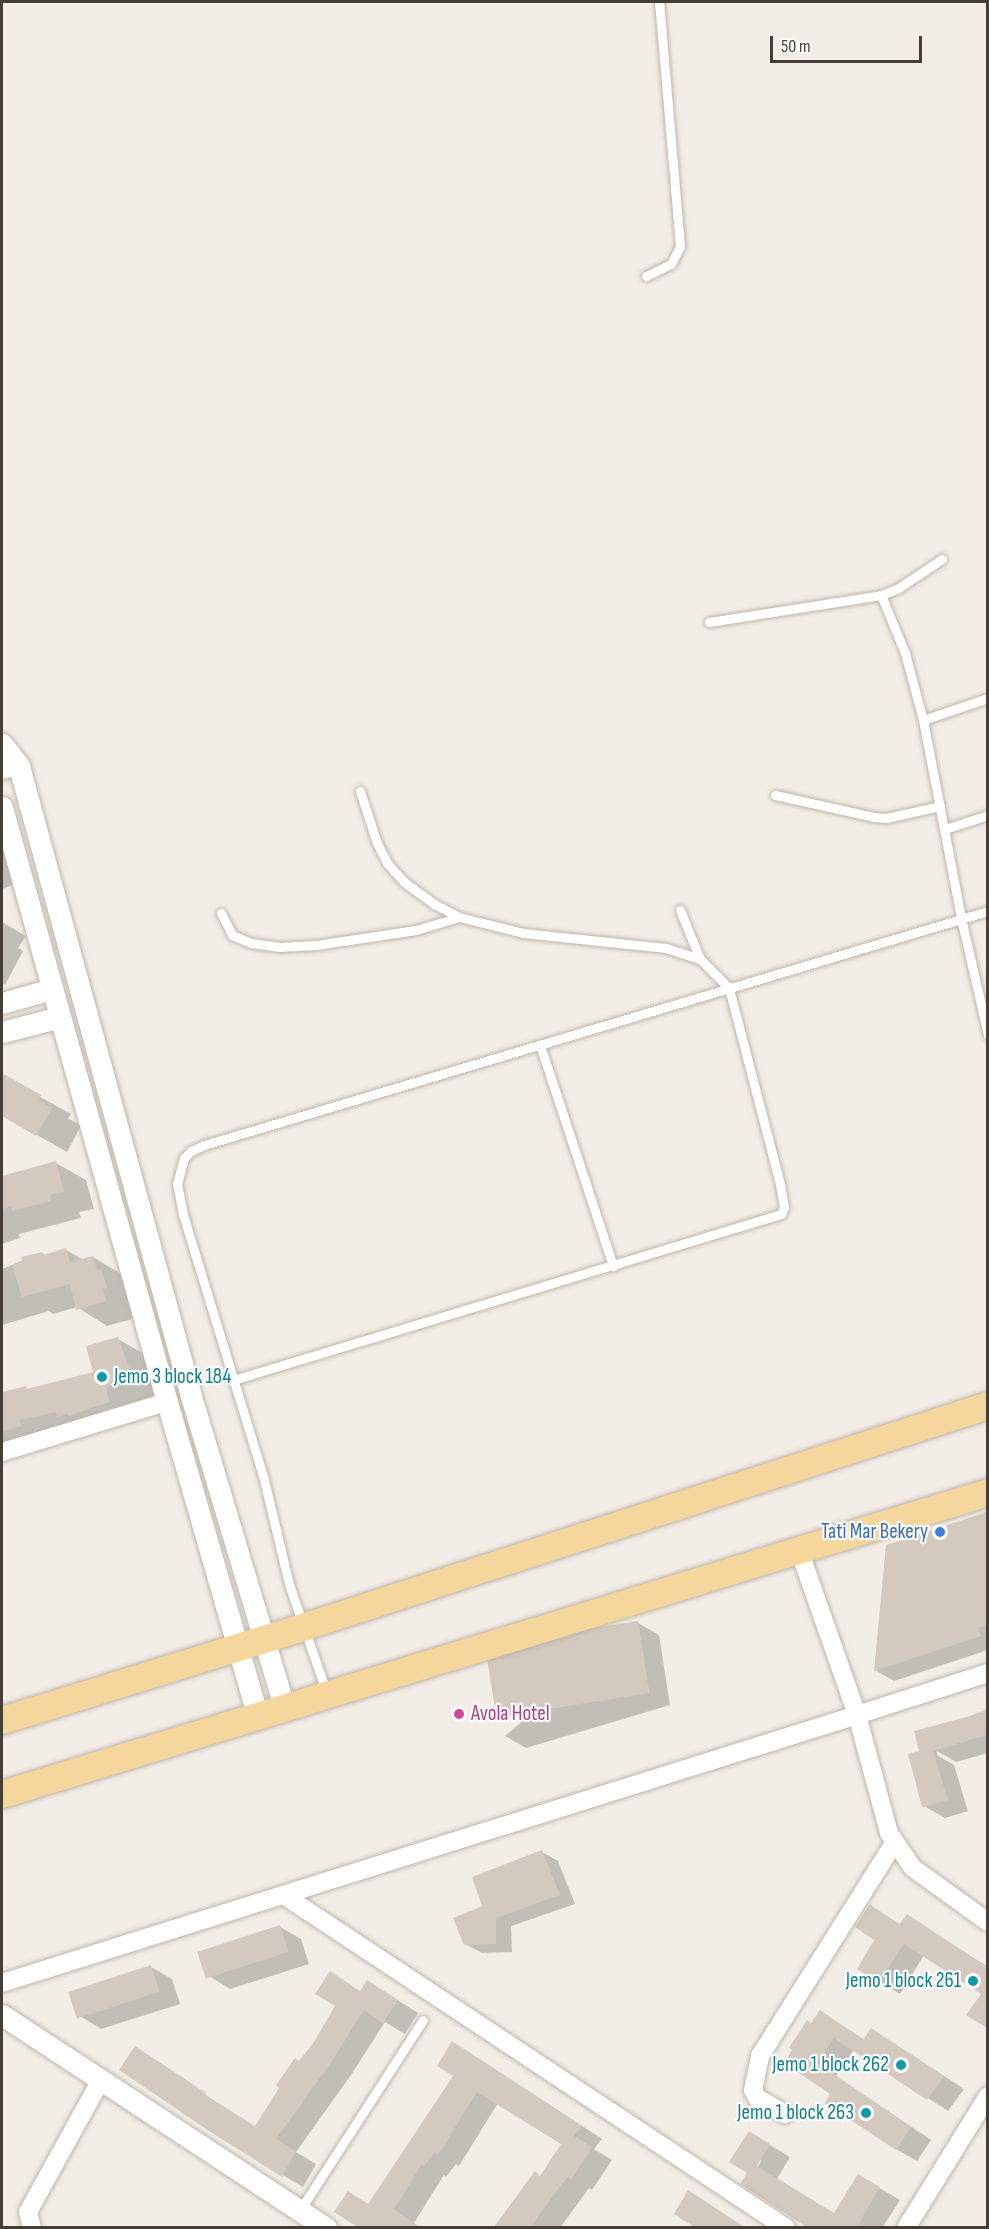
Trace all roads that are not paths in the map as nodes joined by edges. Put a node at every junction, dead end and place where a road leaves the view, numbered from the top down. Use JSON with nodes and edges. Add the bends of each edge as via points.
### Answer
{"nodes":[{"id":1,"x":659,"y":2,"type":"edge"},
{"id":2,"x":646,"y":276,"type":"dead end"},
{"id":3,"x":942,"y":559,"type":"dead end"},
{"id":4,"x":881,"y":595,"type":"junction"},
{"id":5,"x":709,"y":622,"type":"dead end"},
{"id":6,"x":987,"y":698,"type":"edge"},
{"id":7,"x":923,"y":720,"type":"junction"},
{"id":8,"x":2,"y":744,"type":"edge"},
{"id":9,"x":10,"y":768,"type":"edge"},
{"id":10,"x":360,"y":791,"type":"dead end"},
{"id":11,"x":775,"y":795,"type":"dead end"},
{"id":12,"x":2,"y":807,"type":"edge"},
{"id":13,"x":940,"y":807,"type":"junction"},
{"id":14,"x":987,"y":815,"type":"edge"},
{"id":15,"x":945,"y":829,"type":"junction"},
{"id":16,"x":680,"y":910,"type":"dead end"},
{"id":17,"x":987,"y":911,"type":"edge"},
{"id":18,"x":221,"y":913,"type":"dead end"},
{"id":19,"x":459,"y":917,"type":"junction"},
{"id":20,"x":961,"y":918,"type":"junction"},
{"id":21,"x":700,"y":959,"type":"junction"},
{"id":22,"x":729,"y":988,"type":"junction"},
{"id":23,"x":51,"y":989,"type":"junction"},
{"id":24,"x":2,"y":1003,"type":"edge"},
{"id":25,"x":60,"y":1017,"type":"junction"},
{"id":26,"x":2,"y":1032,"type":"edge"},
{"id":27,"x":987,"y":1035,"type":"edge"},
{"id":28,"x":540,"y":1045,"type":"junction"},
{"id":29,"x":613,"y":1266,"type":"junction"},
{"id":30,"x":233,"y":1380,"type":"junction"},
{"id":31,"x":167,"y":1402,"type":"junction"},
{"id":32,"x":987,"y":1405,"type":"edge"},
{"id":33,"x":2,"y":1452,"type":"edge"},
{"id":34,"x":987,"y":1492,"type":"edge"},
{"id":35,"x":800,"y":1550,"type":"junction"},
{"id":36,"x":305,"y":1626,"type":"junction"},
{"id":37,"x":250,"y":1642,"type":"junction"},
{"id":38,"x":987,"y":1673,"type":"edge"},
{"id":39,"x":328,"y":1696,"type":"junction"},
{"id":40,"x":285,"y":1709,"type":"junction"},
{"id":41,"x":857,"y":1715,"type":"junction"},
{"id":42,"x":258,"y":1717,"type":"junction"},
{"id":43,"x":2,"y":1720,"type":"edge"},
{"id":44,"x":2,"y":1794,"type":"edge"},
{"id":45,"x":894,"y":1842,"type":"junction"},
{"id":46,"x":285,"y":1896,"type":"junction"},
{"id":47,"x":987,"y":1922,"type":"edge"},
{"id":48,"x":2,"y":1983,"type":"edge"},
{"id":49,"x":2,"y":2015,"type":"edge"},
{"id":50,"x":423,"y":2020,"type":"dead end"},
{"id":51,"x":101,"y":2080,"type":"junction"},
{"id":52,"x":987,"y":2096,"type":"edge"},
{"id":53,"x":785,"y":2114,"type":"dead end"},
{"id":54,"x":300,"y":2210,"type":"junction"},
{"id":55,"x":32,"y":2228,"type":"edge"},
{"id":56,"x":326,"y":2228,"type":"edge"},
{"id":57,"x":786,"y":2228,"type":"edge"},
{"id":58,"x":906,"y":2228,"type":"edge"}],
"edges":[{"from":1,"to":2,"type":"lane","via":[[680,246],[671,264]]},
{"from":3,"to":4,"type":"lane"},
{"from":4,"to":5,"type":"lane"},
{"from":4,"to":7,"type":"lane","via":[[905,653]]},
{"from":6,"to":7,"type":"lane"},
{"from":7,"to":13,"type":"lane"},
{"from":8,"to":9,"type":"street"},
{"from":9,"to":37,"type":"street","via":[[191,1396]]},
{"from":10,"to":19,"type":"lane","via":[[387,863],[419,893]]},
{"from":11,"to":13,"type":"lane","via":[[886,818]]},
{"from":12,"to":23,"type":"street"},
{"from":13,"to":15,"type":"lane"},
{"from":14,"to":15,"type":"lane"},
{"from":15,"to":20,"type":"lane"},
{"from":16,"to":21,"type":"lane"},
{"from":17,"to":20,"type":"lane"},
{"from":18,"to":19,"type":"lane","via":[[232,935],[251,943],[280,947],[416,930]]},
{"from":19,"to":21,"type":"lane","via":[[523,933],[666,948]]},
{"from":20,"to":22,"type":"lane"},
{"from":20,"to":27,"type":"lane"},
{"from":21,"to":22,"type":"lane"},
{"from":22,"to":28,"type":"lane"},
{"from":22,"to":29,"type":"lane","via":[[784,1207],[773,1218]]},
{"from":23,"to":24,"type":"street"},
{"from":23,"to":25,"type":"street"},
{"from":25,"to":26,"type":"street"},
{"from":25,"to":31,"type":"street"},
{"from":28,"to":29,"type":"lane"},
{"from":28,"to":30,"type":"lane","via":[[191,1150],[184,1158],[177,1184]]},
{"from":29,"to":30,"type":"lane"},
{"from":30,"to":36,"type":"lane","via":[[263,1476],[289,1584]]},
{"from":31,"to":33,"type":"street"},
{"from":31,"to":37,"type":"street"},
{"from":32,"to":36,"type":"main road"},
{"from":34,"to":35,"type":"main road"},
{"from":35,"to":39,"type":"main road"},
{"from":35,"to":41,"type":"street"},
{"from":36,"to":37,"type":"main road"},
{"from":36,"to":39,"type":"lane"},
{"from":37,"to":40,"type":"street"},
{"from":37,"to":42,"type":"street"},
{"from":37,"to":43,"type":"main road"},
{"from":38,"to":41,"type":"street"},
{"from":39,"to":40,"type":"main road"},
{"from":40,"to":42,"type":"main road"},
{"from":41,"to":45,"type":"street","via":[[876,1794]]},
{"from":41,"to":46,"type":"street"},
{"from":42,"to":44,"type":"main road"},
{"from":45,"to":47,"type":"street","via":[[913,1868]]},
{"from":45,"to":53,"type":"street","via":[[760,2056],[753,2090],[757,2098]]},
{"from":46,"to":48,"type":"street"},
{"from":46,"to":57,"type":"street"},
{"from":49,"to":51,"type":"street"},
{"from":50,"to":54,"type":"lane"},
{"from":51,"to":54,"type":"street"},
{"from":51,"to":55,"type":"street","via":[[28,2212]]},
{"from":52,"to":58,"type":"street"},
{"from":54,"to":56,"type":"street"}]}
